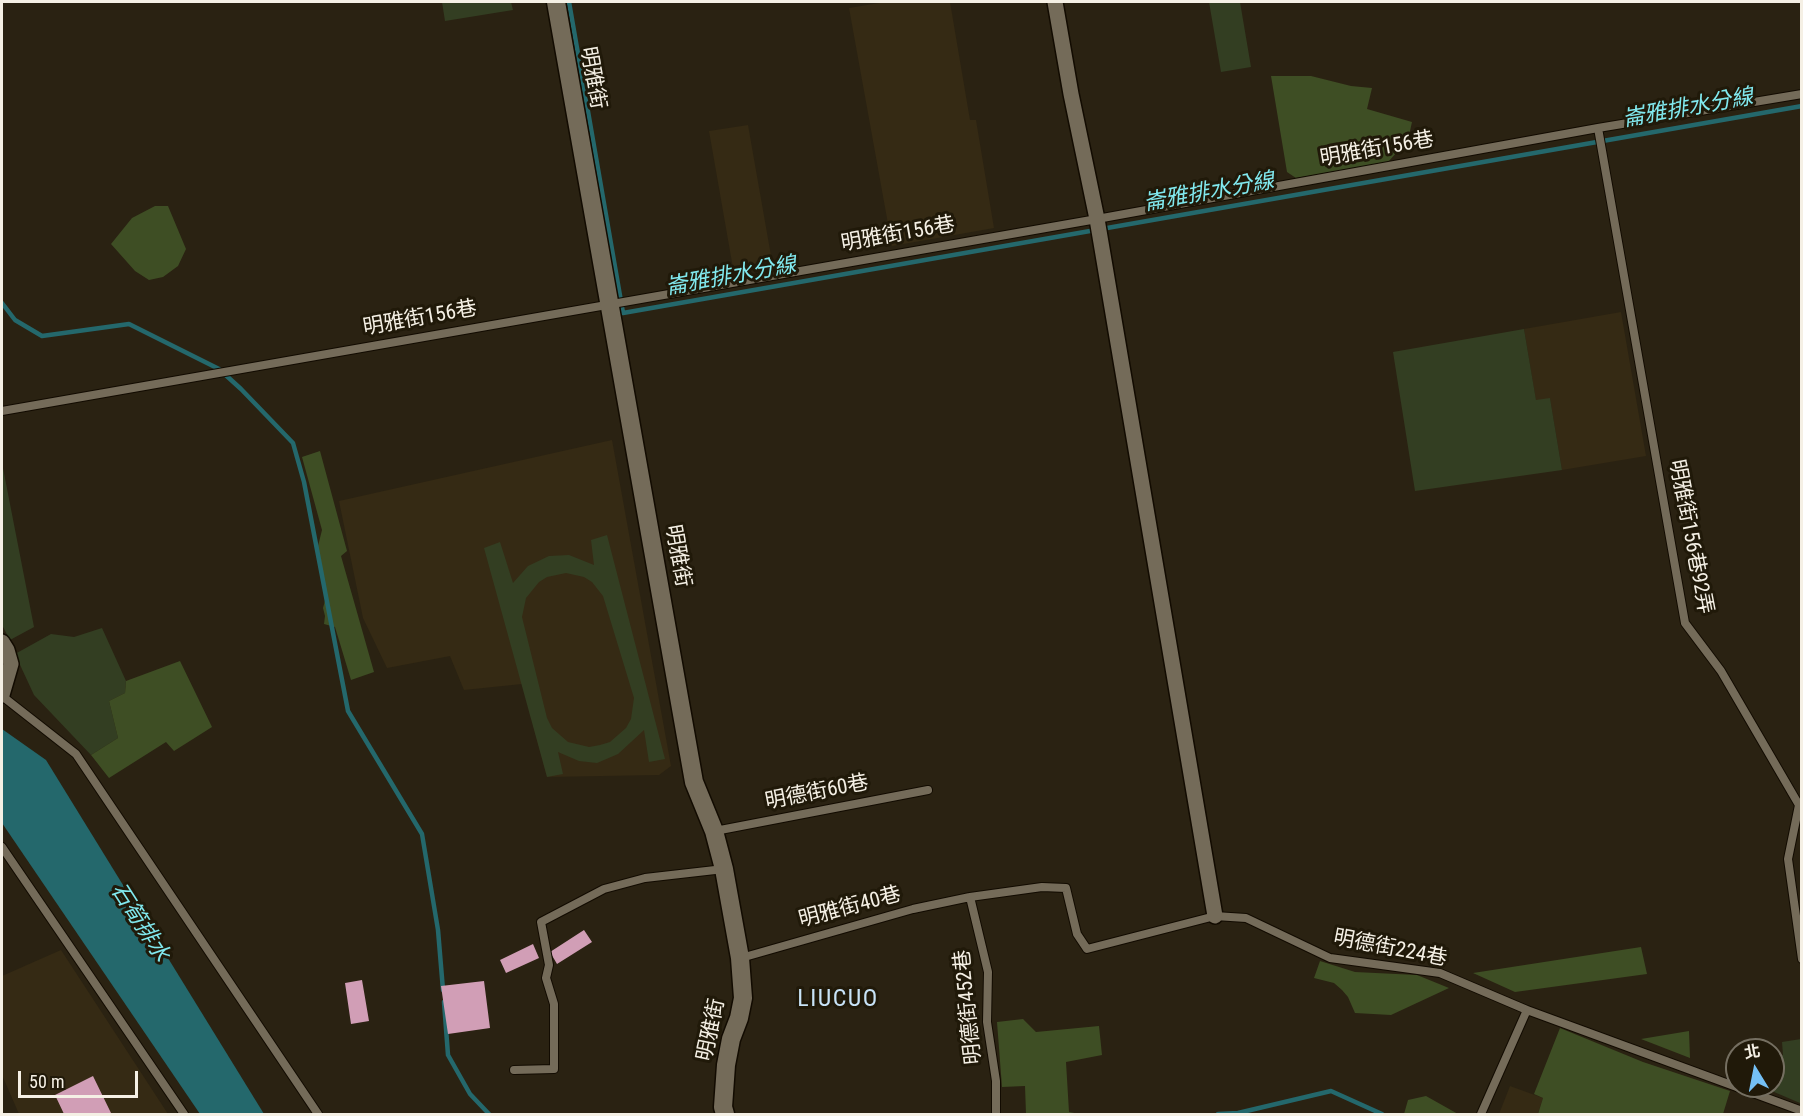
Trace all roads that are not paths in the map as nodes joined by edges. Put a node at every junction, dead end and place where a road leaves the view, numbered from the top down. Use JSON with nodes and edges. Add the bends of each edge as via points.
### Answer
{"nodes":[{"id":1,"x":556,"y":2,"type":"edge"},
{"id":2,"x":1055,"y":2,"type":"edge"},
{"id":3,"x":1802,"y":94,"type":"edge"},
{"id":4,"x":1598,"y":128,"type":"junction"},
{"id":5,"x":1097,"y":219,"type":"junction"},
{"id":6,"x":609,"y":304,"type":"junction"},
{"id":7,"x":2,"y":411,"type":"edge"},
{"id":8,"x":2,"y":642,"type":"edge"},
{"id":9,"x":2,"y":696,"type":"edge"},
{"id":10,"x":928,"y":790,"type":"dead end"},
{"id":11,"x":714,"y":831,"type":"junction"},
{"id":12,"x":2,"y":847,"type":"edge"},
{"id":13,"x":724,"y":869,"type":"junction"},
{"id":14,"x":970,"y":897,"type":"junction"},
{"id":15,"x":1215,"y":916,"type":"junction"},
{"id":16,"x":740,"y":958,"type":"junction"},
{"id":17,"x":1802,"y":959,"type":"edge"},
{"id":18,"x":1527,"y":1010,"type":"junction"},
{"id":19,"x":514,"y":1070,"type":"dead end"},
{"id":20,"x":1802,"y":1111,"type":"edge"},
{"id":21,"x":184,"y":1114,"type":"edge"},
{"id":22,"x":318,"y":1114,"type":"edge"},
{"id":23,"x":725,"y":1114,"type":"edge"},
{"id":24,"x":996,"y":1114,"type":"edge"},
{"id":25,"x":1482,"y":1114,"type":"edge"}],
"edges":[{"from":1,"to":6,"type":"street","name":"明雅街"},
{"from":2,"to":5,"type":"street"},
{"from":3,"to":4,"type":"lane","name":"明雅街156巷"},
{"from":4,"to":5,"type":"lane","name":"明雅街156巷"},
{"from":4,"to":17,"type":"lane","name":"明雅街156巷92弄","via":[[1685,623],[1721,671],[1799,805],[1788,859]]},
{"from":5,"to":6,"type":"lane","name":"明雅街156巷"},
{"from":5,"to":15,"type":"street"},
{"from":6,"to":7,"type":"lane","name":"明雅街156巷"},
{"from":6,"to":11,"type":"street","name":"明雅街","via":[[694,782]]},
{"from":8,"to":9,"type":"street","via":[[11,664]]},
{"from":9,"to":22,"type":"lane","via":[[76,754]]},
{"from":10,"to":11,"type":"lane","name":"明德街60巷"},
{"from":11,"to":13,"type":"street","name":"明雅街"},
{"from":12,"to":21,"type":"lane"},
{"from":13,"to":16,"type":"street","name":"明雅街"},
{"from":13,"to":19,"type":"lane","via":[[645,878],[604,889],[541,922],[549,965],[546,978],[555,1004],[554,1070]]},
{"from":14,"to":15,"type":"lane","name":"明德街224巷","via":[[1042,887],[1066,888],[1077,934],[1087,949]]},
{"from":14,"to":16,"type":"lane","name":"明雅街40巷","via":[[913,909]]},
{"from":14,"to":24,"type":"lane","name":"明德街452巷","via":[[988,972],[987,1022],[996,1081]]},
{"from":15,"to":18,"type":"lane","name":"明德街224巷","via":[[1246,918],[1330,958],[1440,973]]},
{"from":16,"to":23,"type":"street","name":"明雅街","via":[[743,998],[730,1039]]},
{"from":18,"to":20,"type":"lane","name":"明德街224巷"},
{"from":18,"to":25,"type":"lane"}]}
